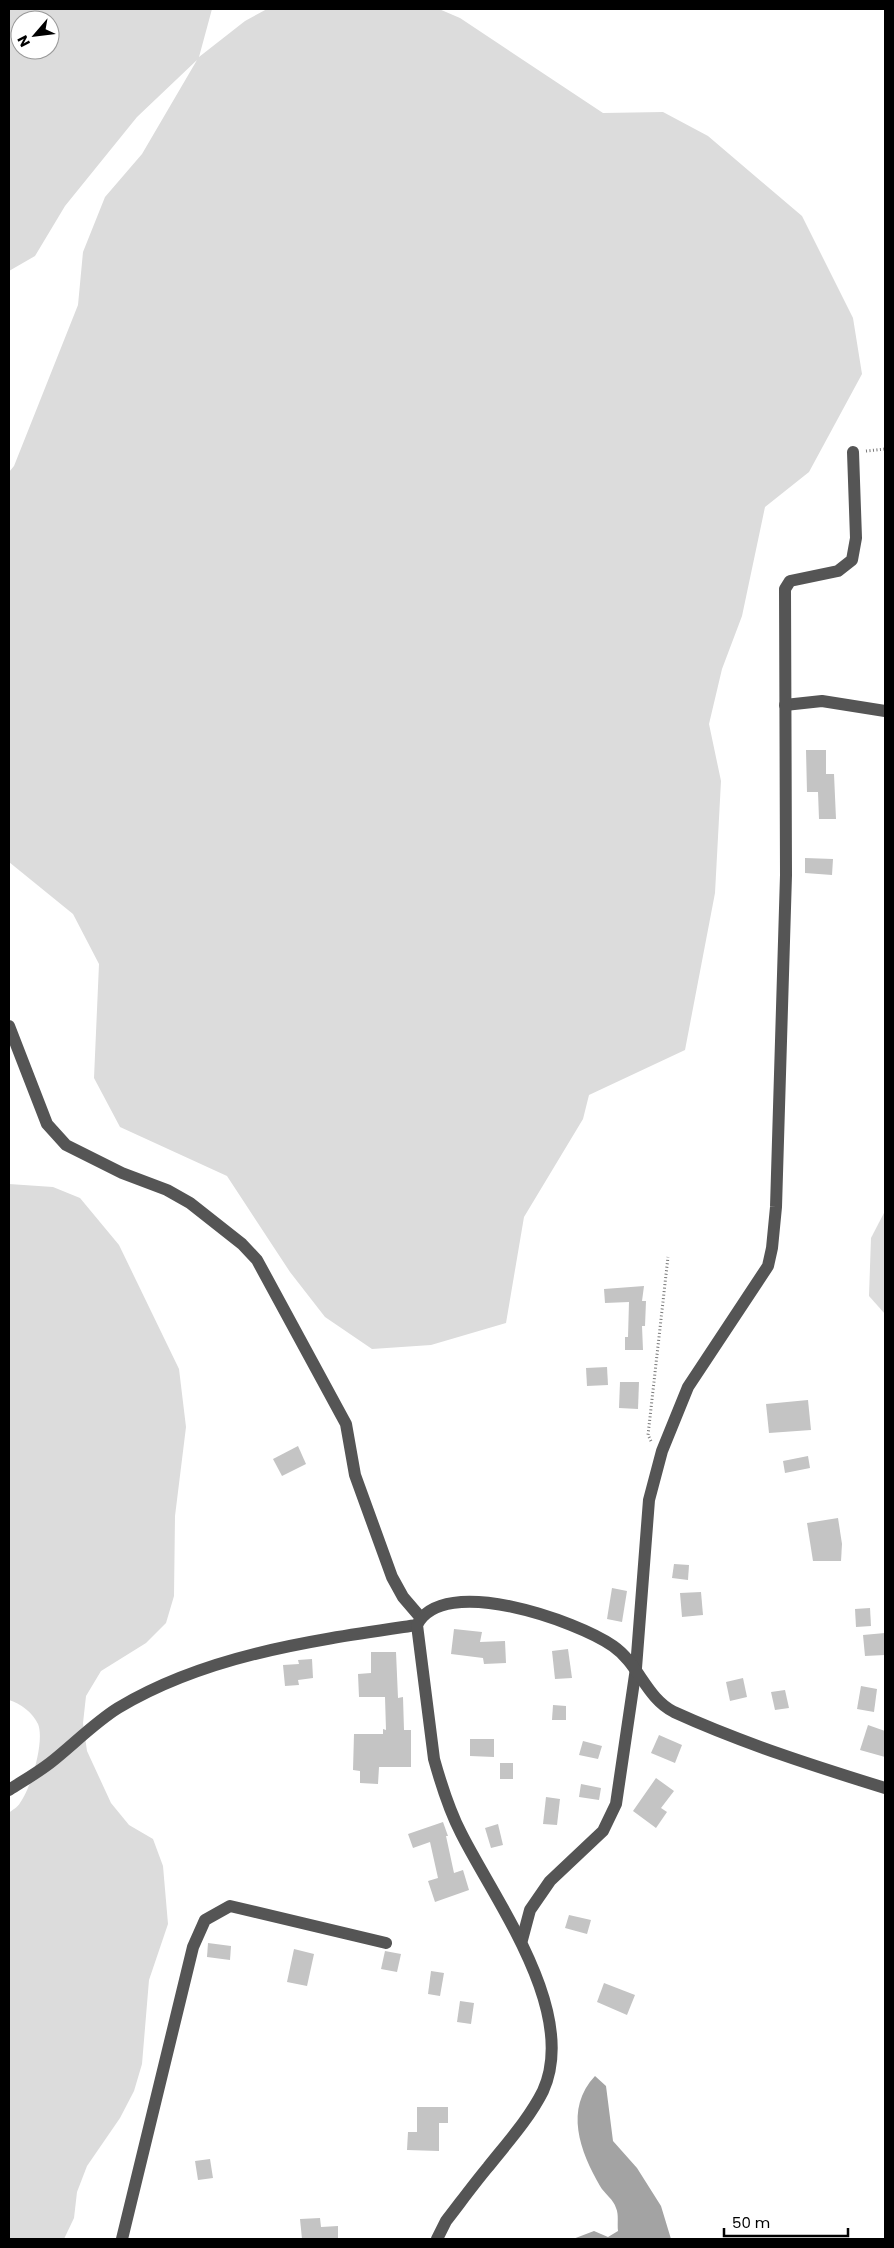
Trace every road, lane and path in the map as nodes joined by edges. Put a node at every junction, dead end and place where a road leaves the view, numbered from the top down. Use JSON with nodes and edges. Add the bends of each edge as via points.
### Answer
{"nodes":[{"id":1,"x":885,"y":449,"type":"edge"},
{"id":2,"x":853,"y":452,"type":"joint"},
{"id":3,"x":785,"y":705,"type":"junction"},
{"id":4,"x":885,"y":711,"type":"edge"},
{"id":5,"x":9,"y":1026,"type":"edge"},
{"id":6,"x":668,"y":1257,"type":"dead end"},
{"id":7,"x":660,"y":1460,"type":"junction"},
{"id":8,"x":419,"y":1622,"type":"junction"},
{"id":9,"x":636,"y":1668,"type":"junction"},
{"id":10,"x":885,"y":1788,"type":"edge"},
{"id":11,"x":9,"y":1790,"type":"edge"},
{"id":12,"x":522,"y":1940,"type":"junction"},
{"id":13,"x":386,"y":1943,"type":"dead end"},
{"id":14,"x":122,"y":2239,"type":"edge"},
{"id":15,"x":437,"y":2239,"type":"edge"}],
"edges":[{"from":1,"to":2,"type":"path"},
{"from":2,"to":3,"type":"street","via":[[856,538],[852,560],[838,571],[790,580],[785,590]]},
{"from":3,"to":4,"type":"street","via":[[822,702]]},
{"from":3,"to":7,"type":"street","via":[[786,875],[772,1248],[768,1266],[688,1387]]},
{"from":5,"to":8,"type":"street","via":[[47,1124],[66,1146],[190,1203],[257,1260],[346,1424],[355,1475],[388,1568]]},
{"from":6,"to":7,"type":"path","via":[[648,1435]]},
{"from":7,"to":9,"type":"street","via":[[649,1500]]},
{"from":8,"to":9,"type":"street","via":[[429,1611],[450,1603],[536,1611],[614,1646]]},
{"from":8,"to":11,"type":"street","via":[[281,1648],[171,1681],[117,1709],[49,1764]]},
{"from":8,"to":12,"type":"street","via":[[434,1759],[440,1780],[459,1831]]},
{"from":9,"to":10,"type":"street","via":[[657,1700],[673,1711],[774,1752]]},
{"from":9,"to":12,"type":"street","via":[[616,1804],[603,1831],[550,1881],[530,1910]]},
{"from":12,"to":15,"type":"street","via":[[552,2036],[550,2065],[543,2090],[524,2122],[446,2221]]},
{"from":13,"to":14,"type":"street","via":[[230,1906],[205,1920],[193,1947]]}]}
